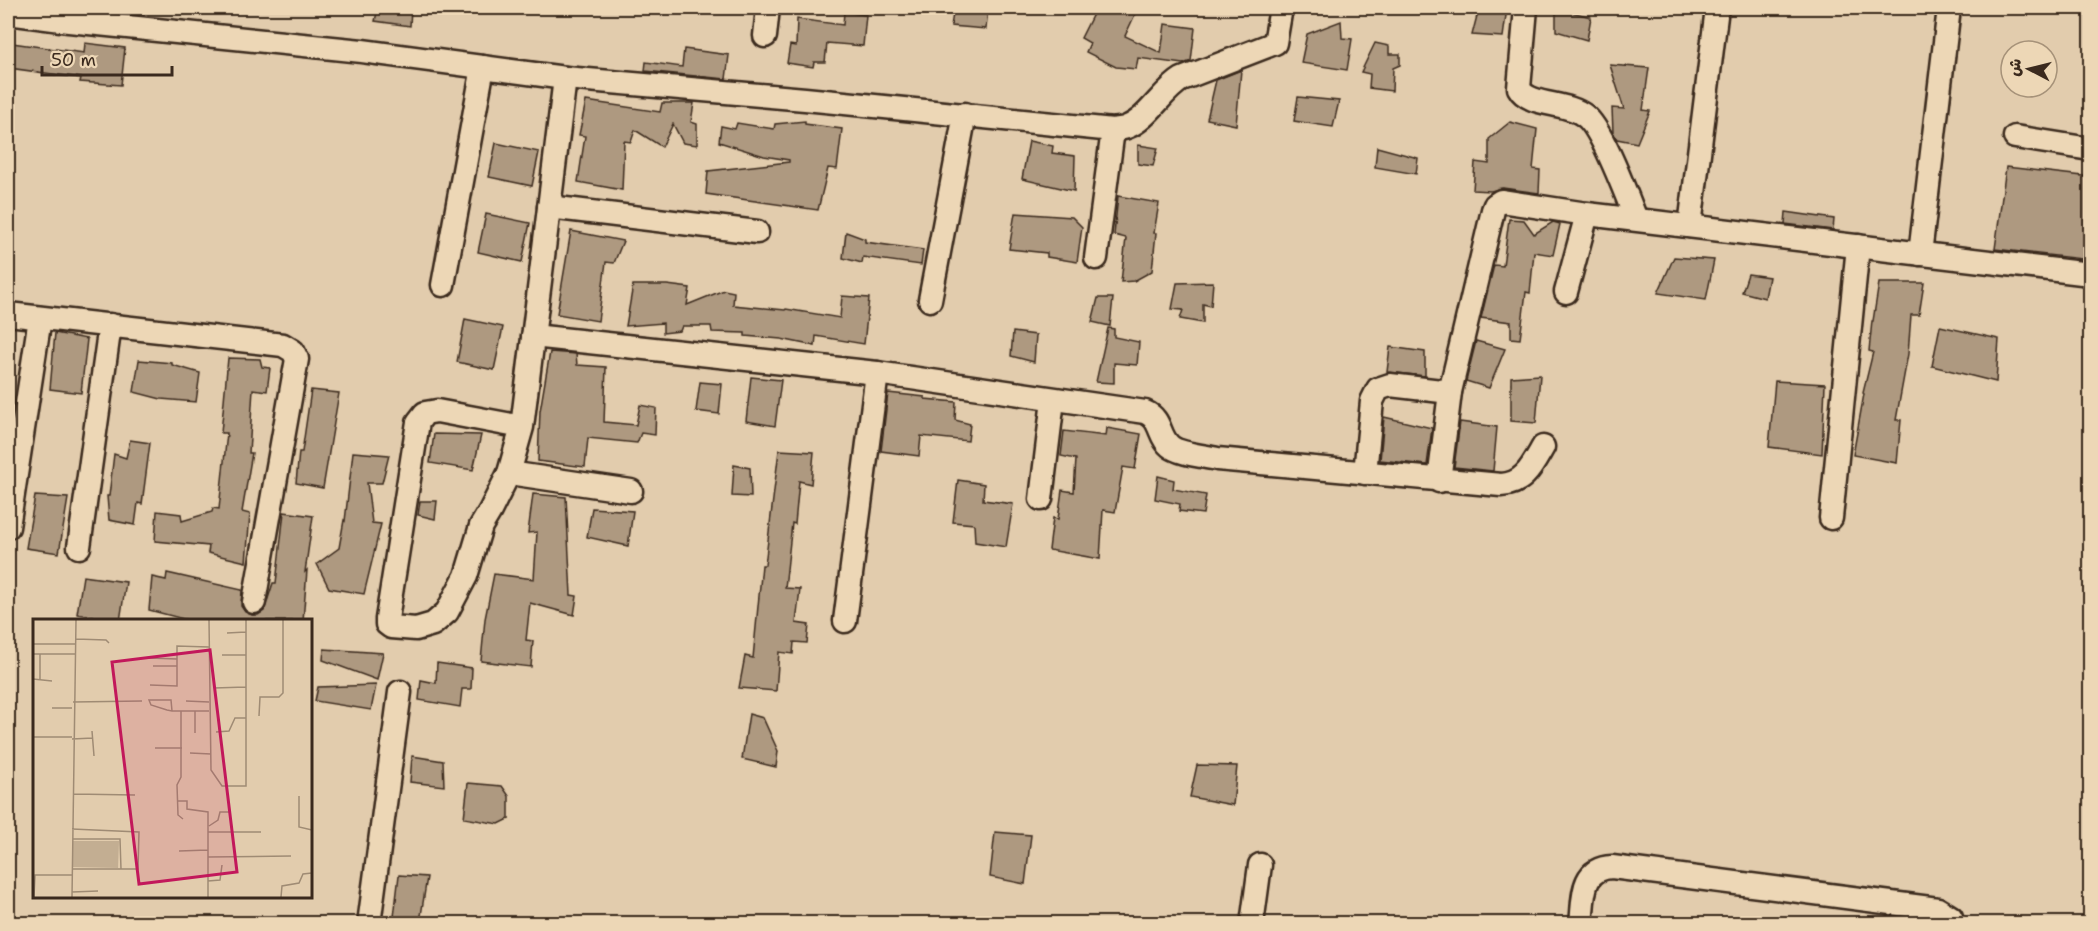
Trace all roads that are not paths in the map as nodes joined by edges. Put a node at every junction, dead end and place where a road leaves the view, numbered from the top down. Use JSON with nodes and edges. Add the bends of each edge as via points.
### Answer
{"nodes":[{"id":1,"x":768,"y":8,"type":"edge"},
{"id":2,"x":1281,"y":8,"type":"edge"},
{"id":3,"x":1526,"y":8,"type":"edge"},
{"id":4,"x":1717,"y":8,"type":"edge"},
{"id":5,"x":1949,"y":8,"type":"edge"},
{"id":6,"x":8,"y":13,"type":"edge"},
{"id":7,"x":765,"y":36,"type":"dead end"},
{"id":8,"x":483,"y":67,"type":"junction"},
{"id":9,"x":565,"y":78,"type":"junction"},
{"id":10,"x":965,"y":114,"type":"junction"},
{"id":11,"x":1113,"y":130,"type":"junction"},
{"id":12,"x":2015,"y":137,"type":"dead end"},
{"id":13,"x":2091,"y":149,"type":"edge"},
{"id":14,"x":549,"y":207,"type":"junction"},
{"id":15,"x":1587,"y":214,"type":"junction"},
{"id":16,"x":1636,"y":219,"type":"junction"},
{"id":17,"x":1690,"y":226,"type":"junction"},
{"id":18,"x":757,"y":232,"type":"dead end"},
{"id":19,"x":1858,"y":246,"type":"junction"},
{"id":20,"x":1920,"y":254,"type":"junction"},
{"id":21,"x":1096,"y":258,"type":"dead end"},
{"id":22,"x":2091,"y":274,"type":"edge"},
{"id":23,"x":443,"y":285,"type":"dead end"},
{"id":24,"x":1566,"y":292,"type":"dead end"},
{"id":25,"x":930,"y":300,"type":"dead end"},
{"id":26,"x":8,"y":314,"type":"edge"},
{"id":27,"x":40,"y":318,"type":"junction"},
{"id":28,"x":110,"y":325,"type":"junction"},
{"id":29,"x":533,"y":336,"type":"junction"},
{"id":30,"x":877,"y":373,"type":"junction"},
{"id":31,"x":1450,"y":392,"type":"junction"},
{"id":32,"x":1053,"y":400,"type":"junction"},
{"id":33,"x":522,"y":428,"type":"junction"},
{"id":34,"x":1543,"y":447,"type":"dead end"},
{"id":35,"x":1365,"y":472,"type":"junction"},
{"id":36,"x":509,"y":473,"type":"junction"},
{"id":37,"x":1440,"y":481,"type":"junction"},
{"id":38,"x":631,"y":491,"type":"dead end"},
{"id":39,"x":1041,"y":499,"type":"dead end"},
{"id":40,"x":1831,"y":518,"type":"dead end"},
{"id":41,"x":8,"y":527,"type":"edge"},
{"id":42,"x":79,"y":547,"type":"dead end"},
{"id":43,"x":254,"y":602,"type":"dead end"},
{"id":44,"x":845,"y":621,"type":"dead end"},
{"id":45,"x":400,"y":693,"type":"dead end"},
{"id":46,"x":1260,"y":865,"type":"dead end"},
{"id":47,"x":369,"y":924,"type":"edge"},
{"id":48,"x":1252,"y":924,"type":"edge"},
{"id":49,"x":1581,"y":924,"type":"edge"},
{"id":50,"x":1953,"y":924,"type":"edge"}],
"edges":[{"from":1,"to":7,"type":"street"},
{"from":2,"to":11,"type":"street","via":[[1275,43],[1182,79],[1128,127]]},
{"from":3,"to":16,"type":"street","via":[[1519,88],[1522,95],[1586,116],[1595,126]]},
{"from":4,"to":17,"type":"street"},
{"from":5,"to":20,"type":"street"},
{"from":6,"to":8,"type":"street"},
{"from":8,"to":9,"type":"street"},
{"from":8,"to":23,"type":"street"},
{"from":9,"to":10,"type":"street"},
{"from":9,"to":14,"type":"street"},
{"from":10,"to":11,"type":"street"},
{"from":10,"to":25,"type":"street"},
{"from":11,"to":21,"type":"street"},
{"from":12,"to":13,"type":"street"},
{"from":14,"to":18,"type":"street"},
{"from":14,"to":29,"type":"street"},
{"from":15,"to":16,"type":"street"},
{"from":15,"to":24,"type":"street"},
{"from":15,"to":31,"type":"street","via":[[1506,200],[1495,205]]},
{"from":16,"to":17,"type":"street"},
{"from":17,"to":19,"type":"street"},
{"from":19,"to":20,"type":"street"},
{"from":19,"to":40,"type":"street"},
{"from":20,"to":22,"type":"street"},
{"from":26,"to":27,"type":"street"},
{"from":27,"to":28,"type":"street"},
{"from":27,"to":41,"type":"street"},
{"from":28,"to":42,"type":"street"},
{"from":28,"to":43,"type":"street","via":[[284,345],[293,351],[297,359]]},
{"from":29,"to":30,"type":"street"},
{"from":29,"to":33,"type":"street"},
{"from":30,"to":32,"type":"street"},
{"from":30,"to":44,"type":"street"},
{"from":31,"to":35,"type":"street","via":[[1390,385],[1378,389],[1372,401]]},
{"from":31,"to":37,"type":"street"},
{"from":32,"to":35,"type":"street","via":[[1152,414],[1168,445],[1175,450],[1217,459]]},
{"from":32,"to":39,"type":"street"},
{"from":33,"to":36,"type":"street"},
{"from":33,"to":36,"type":"street","via":[[437,411],[425,413],[418,422],[387,624],[416,629],[433,624],[447,612],[466,576],[481,526]]},
{"from":34,"to":37,"type":"street","via":[[1532,467],[1511,485]]},
{"from":35,"to":37,"type":"street"},
{"from":36,"to":38,"type":"street"},
{"from":45,"to":47,"type":"street"},
{"from":46,"to":48,"type":"street"},
{"from":49,"to":50,"type":"street","via":[[1590,874],[1601,867],[1612,867],[1938,909],[1951,916]]}]}
